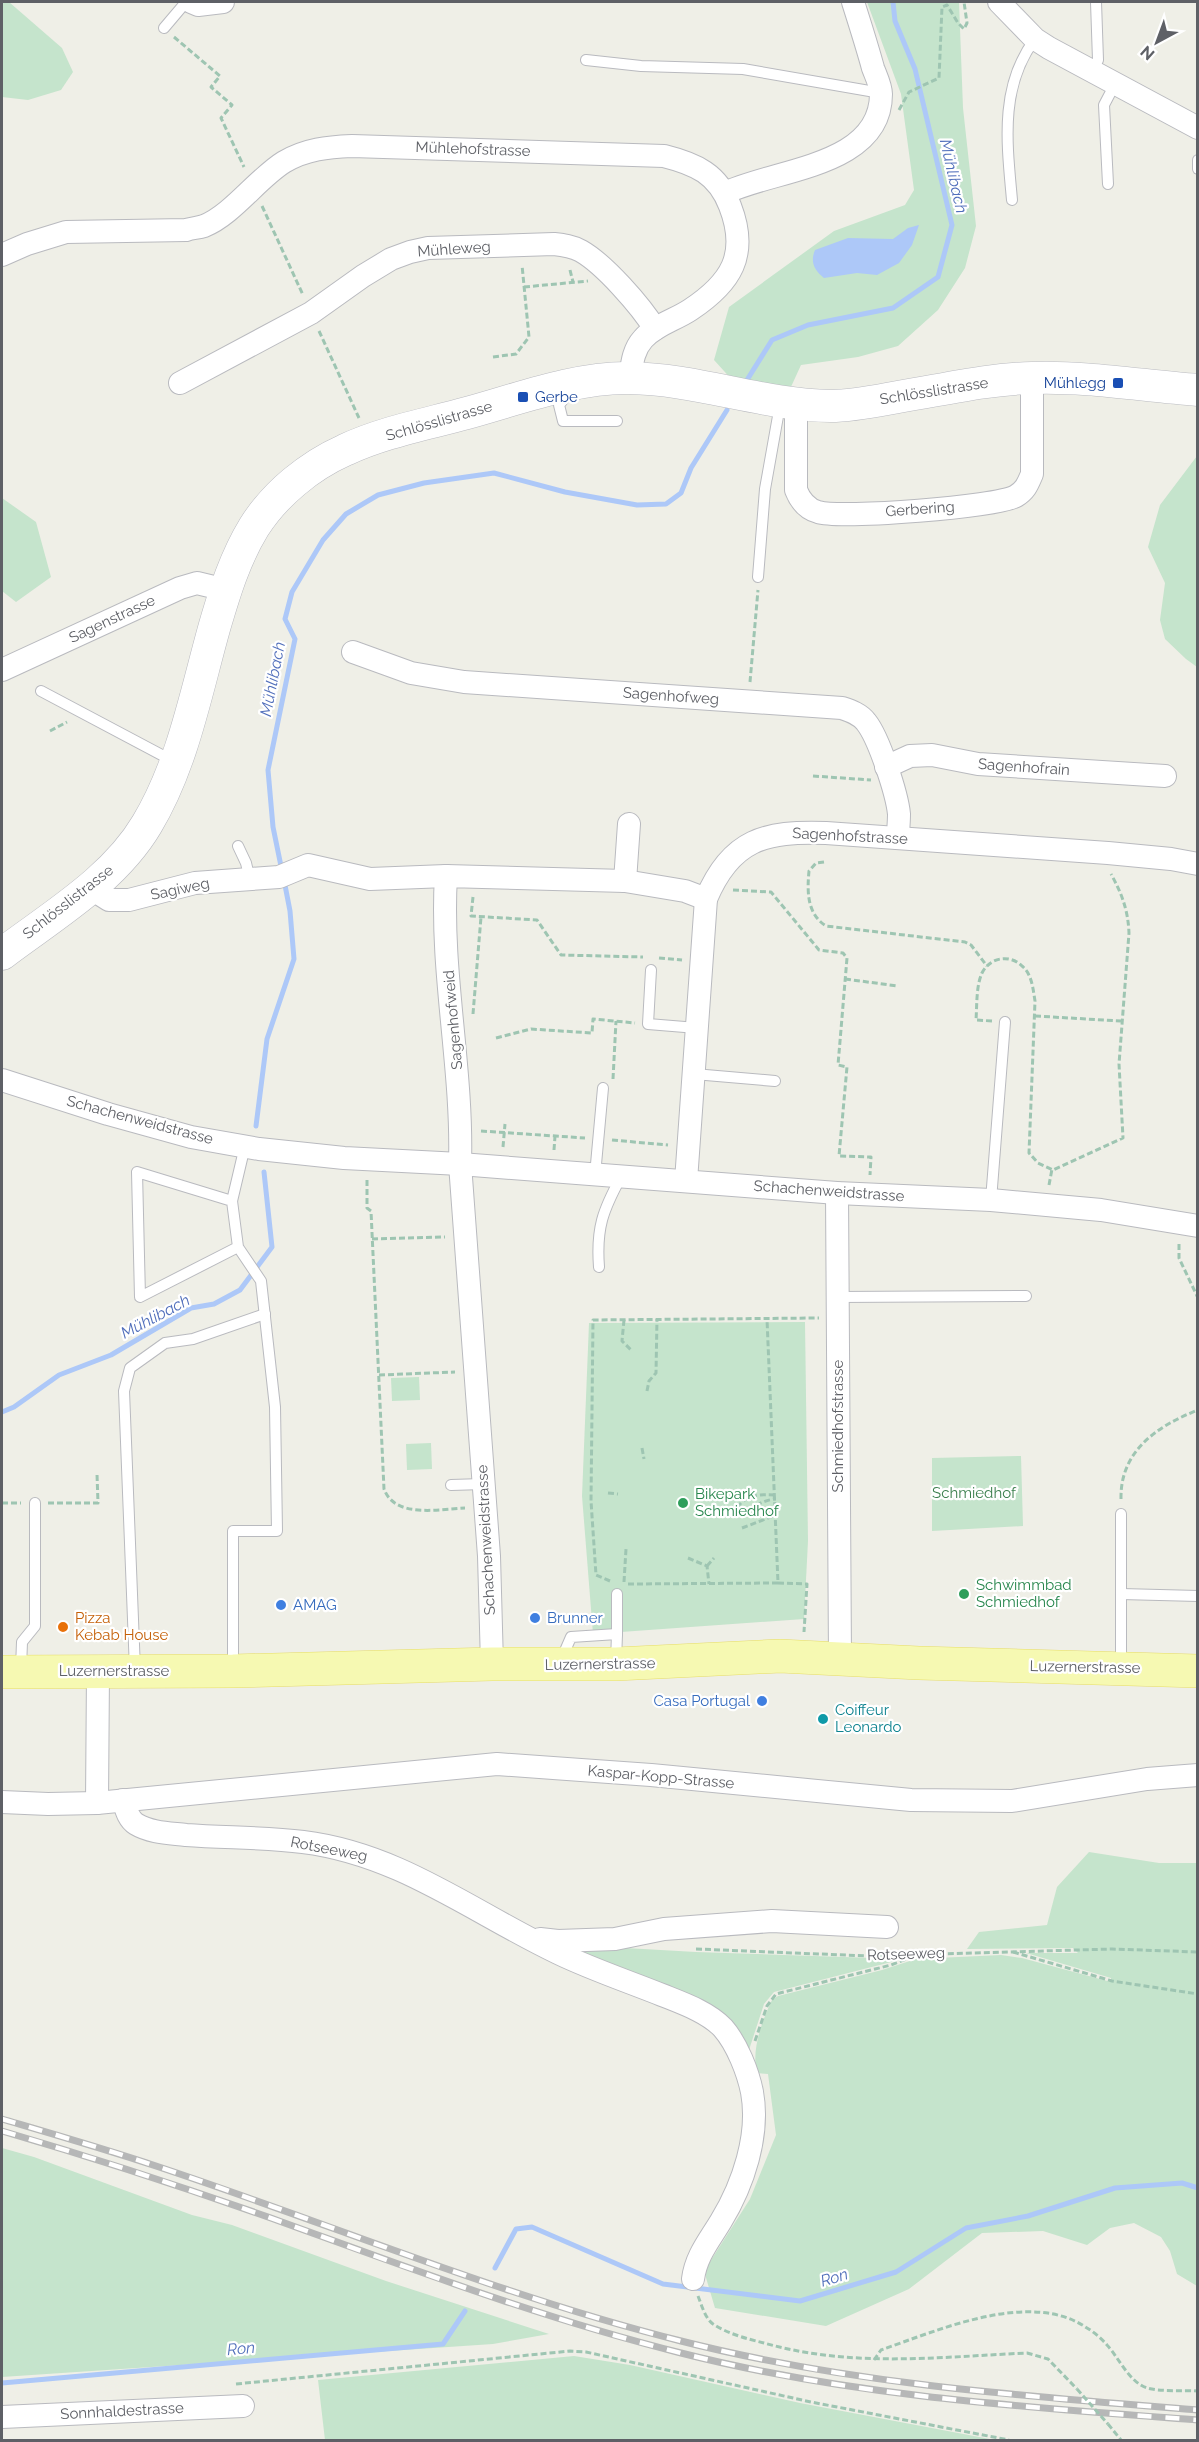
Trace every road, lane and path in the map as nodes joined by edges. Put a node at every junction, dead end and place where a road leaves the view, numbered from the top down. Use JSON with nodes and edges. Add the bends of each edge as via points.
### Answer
{"nodes":[{"id":1,"x":188,"y":2,"type":"edge"},
{"id":2,"x":223,"y":2,"type":"edge"},
{"id":3,"x":853,"y":2,"type":"edge"},
{"id":4,"x":964,"y":2,"type":"edge"},
{"id":5,"x":999,"y":2,"type":"edge"},
{"id":6,"x":1096,"y":2,"type":"edge"},
{"id":7,"x":164,"y":28,"type":"joint"},
{"id":8,"x":1035,"y":39,"type":"junction"},
{"id":9,"x":586,"y":60,"type":"dead end"},
{"id":10,"x":1093,"y":71,"type":"junction"},
{"id":11,"x":1115,"y":84,"type":"junction"},
{"id":12,"x":912,"y":91,"type":"dead end"},
{"id":13,"x":881,"y":93,"type":"junction"},
{"id":14,"x":1197,"y":128,"type":"edge"},
{"id":15,"x":1197,"y":159,"type":"edge"},
{"id":16,"x":1197,"y":169,"type":"edge"},
{"id":17,"x":1107,"y":184,"type":"dead end"},
{"id":18,"x":254,"y":187,"type":"junction"},
{"id":19,"x":725,"y":193,"type":"junction"},
{"id":20,"x":1012,"y":200,"type":"dead end"},
{"id":21,"x":520,"y":245,"type":"junction"},
{"id":22,"x":2,"y":255,"type":"edge"},
{"id":23,"x":611,"y":278,"type":"junction"},
{"id":24,"x":524,"y":287,"type":"junction"},
{"id":25,"x":311,"y":313,"type":"junction"},
{"id":26,"x":655,"y":329,"type":"junction"},
{"id":27,"x":494,"y":357,"type":"dead end"},
{"id":28,"x":630,"y":378,"type":"junction"},
{"id":29,"x":1032,"y":378,"type":"junction"},
{"id":30,"x":180,"y":383,"type":"dead end"},
{"id":31,"x":576,"y":384,"type":"junction"},
{"id":32,"x":1197,"y":390,"type":"edge"},
{"id":33,"x":788,"y":403,"type":"junction"},
{"id":34,"x":359,"y":418,"type":"dead end"},
{"id":35,"x":617,"y":421,"type":"dead end"},
{"id":36,"x":758,"y":579,"type":"joint"},
{"id":37,"x":226,"y":590,"type":"junction"},
{"id":38,"x":353,"y":652,"type":"dead end"},
{"id":39,"x":2,"y":670,"type":"edge"},
{"id":40,"x":41,"y":692,"type":"dead end"},
{"id":41,"x":749,"y":693,"type":"dead end"},
{"id":42,"x":176,"y":763,"type":"junction"},
{"id":43,"x":888,"y":772,"type":"junction"},
{"id":44,"x":813,"y":776,"type":"dead end"},
{"id":45,"x":1165,"y":776,"type":"dead end"},
{"id":46,"x":629,"y":824,"type":"dead end"},
{"id":47,"x":898,"y":838,"type":"junction"},
{"id":48,"x":238,"y":846,"type":"dead end"},
{"id":49,"x":824,"y":862,"type":"dead end"},
{"id":50,"x":1197,"y":864,"type":"edge"},
{"id":51,"x":1108,"y":867,"type":"dead end"},
{"id":52,"x":446,"y":876,"type":"junction"},
{"id":53,"x":476,"y":877,"type":"junction"},
{"id":54,"x":250,"y":881,"type":"junction"},
{"id":55,"x":625,"y":881,"type":"junction"},
{"id":56,"x":90,"y":888,"type":"junction"},
{"id":57,"x":709,"y":894,"type":"junction"},
{"id":58,"x":482,"y":917,"type":"junction"},
{"id":59,"x":2,"y":954,"type":"edge"},
{"id":60,"x":678,"y":959,"type":"dead end"},
{"id":61,"x":987,"y":966,"type":"dead end"},
{"id":62,"x":651,"y":970,"type":"dead end"},
{"id":63,"x":845,"y":979,"type":"junction"},
{"id":64,"x":898,"y":986,"type":"dead end"},
{"id":65,"x":473,"y":1014,"type":"dead end"},
{"id":66,"x":1035,"y":1016,"type":"dead end"},
{"id":67,"x":1122,"y":1021,"type":"junction"},
{"id":68,"x":1005,"y":1022,"type":"dead end"},
{"id":69,"x":648,"y":1024,"type":"junction"},
{"id":70,"x":697,"y":1028,"type":"junction"},
{"id":71,"x":496,"y":1038,"type":"dead end"},
{"id":72,"x":694,"y":1074,"type":"junction"},
{"id":73,"x":2,"y":1080,"type":"edge"},
{"id":74,"x":775,"y":1081,"type":"dead end"},
{"id":75,"x":603,"y":1088,"type":"dead end"},
{"id":76,"x":505,"y":1124,"type":"dead end"},
{"id":77,"x":461,"y":1130,"type":"junction"},
{"id":78,"x":504,"y":1133,"type":"junction"},
{"id":79,"x":598,"y":1139,"type":"junction"},
{"id":80,"x":245,"y":1146,"type":"junction"},
{"id":81,"x":676,"y":1146,"type":"dead end"},
{"id":82,"x":503,"y":1149,"type":"dead end"},
{"id":83,"x":1029,"y":1153,"type":"dead end"},
{"id":84,"x":368,"y":1159,"type":"junction"},
{"id":85,"x":460,"y":1164,"type":"junction"},
{"id":86,"x":1052,"y":1170,"type":"junction"},
{"id":87,"x":595,"y":1174,"type":"junction"},
{"id":88,"x":621,"y":1177,"type":"junction"},
{"id":89,"x":686,"y":1181,"type":"junction"},
{"id":90,"x":1048,"y":1192,"type":"dead end"},
{"id":91,"x":837,"y":1193,"type":"junction"},
{"id":92,"x":869,"y":1195,"type":"junction"},
{"id":93,"x":991,"y":1200,"type":"junction"},
{"id":94,"x":232,"y":1201,"type":"junction"},
{"id":95,"x":1188,"y":1225,"type":"edge"},
{"id":96,"x":465,"y":1236,"type":"junction"},
{"id":97,"x":372,"y":1239,"type":"junction"},
{"id":98,"x":238,"y":1247,"type":"junction"},
{"id":99,"x":599,"y":1267,"type":"dead end"},
{"id":100,"x":1026,"y":1296,"type":"dead end"},
{"id":101,"x":837,"y":1297,"type":"junction"},
{"id":102,"x":1197,"y":1298,"type":"edge"},
{"id":103,"x":265,"y":1314,"type":"junction"},
{"id":104,"x":827,"y":1318,"type":"dead end"},
{"id":105,"x":657,"y":1319,"type":"junction"},
{"id":106,"x":767,"y":1319,"type":"junction"},
{"id":107,"x":624,"y":1320,"type":"junction"},
{"id":108,"x":631,"y":1350,"type":"dead end"},
{"id":109,"x":475,"y":1371,"type":"junction"},
{"id":110,"x":379,"y":1375,"type":"junction"},
{"id":111,"x":647,"y":1391,"type":"dead end"},
{"id":112,"x":1197,"y":1410,"type":"edge"},
{"id":113,"x":642,"y":1449,"type":"dead end"},
{"id":114,"x":644,"y":1459,"type":"dead end"},
{"id":115,"x":98,"y":1474,"type":"dead end"},
{"id":116,"x":483,"y":1484,"type":"junction"},
{"id":117,"x":452,"y":1485,"type":"dead end"},
{"id":118,"x":608,"y":1493,"type":"dead end"},
{"id":119,"x":618,"y":1494,"type":"dead end"},
{"id":120,"x":775,"y":1497,"type":"junction"},
{"id":121,"x":2,"y":1503,"type":"edge"},
{"id":122,"x":35,"y":1503,"type":"junction"},
{"id":123,"x":485,"y":1507,"type":"junction"},
{"id":124,"x":717,"y":1508,"type":"dead end"},
{"id":125,"x":725,"y":1509,"type":"dead end"},
{"id":126,"x":1121,"y":1514,"type":"joint"},
{"id":127,"x":776,"y":1515,"type":"junction"},
{"id":128,"x":742,"y":1528,"type":"dead end"},
{"id":129,"x":626,"y":1549,"type":"dead end"},
{"id":130,"x":688,"y":1558,"type":"dead end"},
{"id":131,"x":714,"y":1558,"type":"dead end"},
{"id":132,"x":707,"y":1566,"type":"junction"},
{"id":133,"x":778,"y":1583,"type":"junction"},
{"id":134,"x":624,"y":1584,"type":"junction"},
{"id":135,"x":710,"y":1584,"type":"junction"},
{"id":136,"x":617,"y":1594,"type":"dead end"},
{"id":137,"x":1121,"y":1594,"type":"junction"},
{"id":138,"x":1197,"y":1596,"type":"edge"},
{"id":139,"x":804,"y":1637,"type":"dead end"},
{"id":140,"x":616,"y":1649,"type":"junction"},
{"id":141,"x":840,"y":1658,"type":"junction"},
{"id":142,"x":492,"y":1664,"type":"junction"},
{"id":143,"x":1121,"y":1667,"type":"junction"},
{"id":144,"x":98,"y":1671,"type":"junction"},
{"id":145,"x":135,"y":1671,"type":"junction"},
{"id":146,"x":233,"y":1671,"type":"junction"},
{"id":147,"x":1197,"y":1671,"type":"edge"},
{"id":148,"x":11,"y":1672,"type":"edge"},
{"id":149,"x":1197,"y":1775,"type":"edge"},
{"id":150,"x":123,"y":1800,"type":"junction"},
{"id":151,"x":2,"y":1802,"type":"edge"},
{"id":152,"x":97,"y":1803,"type":"junction"},
{"id":153,"x":887,"y":1927,"type":"dead end"},
{"id":154,"x":532,"y":1939,"type":"junction"},
{"id":155,"x":685,"y":1948,"type":"dead end"},
{"id":156,"x":1010,"y":1951,"type":"junction"},
{"id":157,"x":1197,"y":1952,"type":"edge"},
{"id":158,"x":917,"y":1954,"type":"junction"},
{"id":159,"x":1197,"y":1994,"type":"edge"},
{"id":160,"x":745,"y":2072,"type":"junction"},
{"id":161,"x":693,"y":2279,"type":"dead end"},
{"id":162,"x":702,"y":2307,"type":"dead end"},
{"id":163,"x":874,"y":2360,"type":"junction"},
{"id":164,"x":233,"y":2384,"type":"dead end"},
{"id":165,"x":1197,"y":2391,"type":"edge"},
{"id":166,"x":243,"y":2406,"type":"dead end"},
{"id":167,"x":2,"y":2416,"type":"edge"},
{"id":168,"x":1009,"y":2440,"type":"edge"},
{"id":169,"x":1121,"y":2440,"type":"edge"}],
"edges":[{"from":1,"to":2,"type":"street"},
{"from":1,"to":7,"type":"lane"},
{"from":3,"to":13,"type":"street"},
{"from":4,"to":12,"type":"path","via":[[964,29],[947,5],[942,7],[940,75]]},
{"from":5,"to":8,"type":"street"},
{"from":6,"to":10,"type":"lane","via":[[1098,60]]},
{"from":7,"to":18,"type":"path","via":[[220,76],[211,87],[232,105],[221,118]]},
{"from":8,"to":10,"type":"street"},
{"from":8,"to":20,"type":"lane","via":[[1012,84],[1006,127]]},
{"from":9,"to":13,"type":"lane","via":[[743,69]]},
{"from":10,"to":11,"type":"street"},
{"from":11,"to":14,"type":"street"},
{"from":11,"to":17,"type":"lane","via":[[1104,105]]},
{"from":13,"to":19,"type":"street","via":[[874,126],[847,151]]},
{"from":15,"to":16,"type":"lane"},
{"from":18,"to":19,"type":"street","name":"Mühlehofstrasse","via":[[283,162],[301,153],[352,146],[664,156],[690,162],[706,171]]},
{"from":18,"to":22,"type":"street","name":"Mühlehofstrasse","via":[[205,225],[186,230],[66,232]]},
{"from":18,"to":25,"type":"path"},
{"from":19,"to":26,"type":"street","name":"Mühlehofstrasse","via":[[736,221],[737,255],[733,266],[704,299]]},
{"from":21,"to":23,"type":"street","name":"Mühleweg","via":[[569,246],[591,258]]},
{"from":21,"to":24,"type":"path"},
{"from":21,"to":25,"type":"street","name":"Mühleweg","via":[[410,252],[363,276]]},
{"from":23,"to":24,"type":"path"},
{"from":23,"to":26,"type":"street","name":"Mühleweg","via":[[642,308]]},
{"from":24,"to":27,"type":"path","via":[[529,337],[516,354]]},
{"from":25,"to":30,"type":"street","name":"Mühleweg"},
{"from":25,"to":34,"type":"path"},
{"from":26,"to":28,"type":"street","name":"Mühlehofstrasse","via":[[636,349]]},
{"from":28,"to":31,"type":"main road","name":"Schlösslistrasse"},
{"from":28,"to":33,"type":"main road","name":"Schlösslistrasse","via":[[675,382]]},
{"from":29,"to":32,"type":"main road","name":"Schlösslistrasse"},
{"from":29,"to":33,"type":"main road","name":"Schlösslistrasse","via":[[985,382],[861,404]]},
{"from":29,"to":33,"type":"street","name":"Gerbering","via":[[1032,474],[1027,487],[1002,500],[929,510],[834,514],[810,508],[796,490]]},
{"from":31,"to":35,"type":"lane","via":[[559,405],[563,421]]},
{"from":31,"to":37,"type":"main road","name":"Schlösslistrasse","via":[[369,441],[318,464],[274,501],[255,526],[238,555]]},
{"from":33,"to":36,"type":"lane","via":[[765,489]]},
{"from":36,"to":41,"type":"path"},
{"from":37,"to":39,"type":"street","name":"Sagenstrasse","via":[[197,583],[180,588]]},
{"from":37,"to":42,"type":"main road","name":"Schlösslistrasse"},
{"from":38,"to":43,"type":"street","name":"Sagenhofweg","via":[[411,672],[464,682],[842,708],[866,721]]},
{"from":40,"to":42,"type":"lane"},
{"from":42,"to":56,"type":"main road","name":"Schlösslistrasse","via":[[146,827],[121,860]]},
{"from":43,"to":44,"type":"path","via":[[879,781]]},
{"from":43,"to":45,"type":"street","name":"Sagenhofrain","via":[[910,756],[932,755],[978,764]]},
{"from":43,"to":47,"type":"street","name":"Sagenhofweg","via":[[899,815]]},
{"from":46,"to":55,"type":"street"},
{"from":47,"to":50,"type":"street","name":"Sagenhofstrasse"},
{"from":47,"to":57,"type":"street","name":"Sagenhofstrasse","via":[[772,834],[741,848],[726,863]]},
{"from":48,"to":54,"type":"lane"},
{"from":49,"to":61,"type":"path","via":[[816,863],[809,871],[809,902],[826,926],[965,942]]},
{"from":51,"to":67,"type":"path","via":[[1128,913]]},
{"from":52,"to":53,"type":"street"},
{"from":52,"to":54,"type":"street","name":"Sagiweg","via":[[370,879],[308,866],[279,878]]},
{"from":52,"to":77,"type":"street","name":"Sagenhofweid","via":[[444,916]]},
{"from":53,"to":55,"type":"street"},
{"from":53,"to":58,"type":"path","via":[[471,916]]},
{"from":54,"to":56,"type":"street","name":"Sagiweg","via":[[195,883],[129,900],[109,900]]},
{"from":55,"to":57,"type":"street"},
{"from":56,"to":59,"type":"main road","name":"Schlösslistrasse"},
{"from":57,"to":63,"type":"path","via":[[771,892],[819,950],[843,953],[847,958]]},
{"from":57,"to":70,"type":"street","name":"Sagenhofstrasse"},
{"from":58,"to":60,"type":"path","via":[[537,920],[561,955]]},
{"from":58,"to":65,"type":"path"},
{"from":62,"to":69,"type":"lane"},
{"from":63,"to":64,"type":"path"},
{"from":63,"to":92,"type":"path","via":[[838,1065],[847,1067],[839,1156],[871,1157]]},
{"from":66,"to":67,"type":"path"},
{"from":67,"to":86,"type":"path","via":[[1119,1064],[1123,1138]]},
{"from":68,"to":93,"type":"lane"},
{"from":69,"to":70,"type":"lane"},
{"from":69,"to":71,"type":"path","via":[[593,1019],[592,1033],[531,1029]]},
{"from":70,"to":72,"type":"street","name":"Sagenhofstrasse"},
{"from":72,"to":74,"type":"lane"},
{"from":72,"to":89,"type":"street","name":"Sagenhofstrasse"},
{"from":73,"to":80,"type":"street","name":"Schachenweidstrasse","via":[[191,1137]]},
{"from":75,"to":79,"type":"lane"},
{"from":76,"to":78,"type":"path"},
{"from":77,"to":78,"type":"path"},
{"from":77,"to":85,"type":"street","name":"Sagenhofweid"},
{"from":78,"to":79,"type":"path"},
{"from":78,"to":82,"type":"path"},
{"from":79,"to":81,"type":"path"},
{"from":79,"to":87,"type":"lane"},
{"from":80,"to":84,"type":"street","name":"Schachenweidstrasse"},
{"from":80,"to":94,"type":"lane"},
{"from":83,"to":86,"type":"path"},
{"from":84,"to":85,"type":"street","name":"Schachenweidstrasse"},
{"from":84,"to":97,"type":"path","via":[[367,1208],[371,1211]]},
{"from":85,"to":87,"type":"street","name":"Schachenweidstrasse"},
{"from":85,"to":96,"type":"street","name":"Schachenweidstrasse"},
{"from":86,"to":90,"type":"path"},
{"from":87,"to":88,"type":"street","name":"Schachenweidstrasse"},
{"from":88,"to":89,"type":"street","name":"Schachenweidstrasse"},
{"from":88,"to":99,"type":"lane","via":[[603,1213]]},
{"from":89,"to":91,"type":"street","name":"Schachenweidstrasse"},
{"from":91,"to":92,"type":"street","name":"Schachenweidstrasse"},
{"from":91,"to":101,"type":"street","name":"Schmiedhofstrasse"},
{"from":92,"to":93,"type":"street","name":"Schachenweidstrasse"},
{"from":93,"to":95,"type":"street","name":"Schachenweidstrasse","via":[[1101,1210]]},
{"from":94,"to":98,"type":"lane"},
{"from":94,"to":98,"type":"lane","via":[[137,1172],[140,1297]]},
{"from":95,"to":102,"type":"path","via":[[1179,1258]]},
{"from":96,"to":97,"type":"path"},
{"from":96,"to":109,"type":"street","name":"Schachenweidstrasse"},
{"from":97,"to":110,"type":"path"},
{"from":98,"to":103,"type":"lane","via":[[261,1281]]},
{"from":100,"to":101,"type":"lane"},
{"from":101,"to":141,"type":"street","name":"Schmiedhofstrasse"},
{"from":103,"to":145,"type":"lane","via":[[193,1340],[165,1343],[130,1368],[124,1391]]},
{"from":103,"to":146,"type":"lane","via":[[275,1407],[278,1531],[233,1531]]},
{"from":104,"to":106,"type":"path"},
{"from":105,"to":106,"type":"path"},
{"from":105,"to":107,"type":"path"},
{"from":105,"to":111,"type":"path","via":[[656,1373]]},
{"from":106,"to":120,"type":"path"},
{"from":107,"to":108,"type":"path","via":[[622,1341]]},
{"from":107,"to":134,"type":"path","via":[[593,1320],[591,1501],[596,1575]]},
{"from":109,"to":110,"type":"path"},
{"from":109,"to":116,"type":"street","name":"Schachenweidstrasse"},
{"from":110,"to":123,"type":"path","via":[[386,1495],[401,1507],[414,1509]]},
{"from":112,"to":126,"type":"path","via":[[1156,1430],[1136,1449],[1120,1486]]},
{"from":113,"to":114,"type":"path"},
{"from":115,"to":122,"type":"path","via":[[98,1503]]},
{"from":116,"to":117,"type":"lane"},
{"from":116,"to":123,"type":"street","name":"Schachenweidstrasse"},
{"from":118,"to":119,"type":"path"},
{"from":120,"to":120,"type":"path","via":[[755,1494],[742,1501],[734,1512],[738,1514]]},
{"from":120,"to":127,"type":"path"},
{"from":121,"to":122,"type":"path"},
{"from":122,"to":148,"type":"lane","via":[[35,1626],[22,1642]]},
{"from":123,"to":142,"type":"street","name":"Schachenweidstrasse"},
{"from":124,"to":125,"type":"path"},
{"from":126,"to":137,"type":"lane"},
{"from":127,"to":128,"type":"path"},
{"from":127,"to":133,"type":"path"},
{"from":129,"to":134,"type":"path"},
{"from":130,"to":132,"type":"path"},
{"from":131,"to":132,"type":"path"},
{"from":132,"to":135,"type":"path"},
{"from":133,"to":135,"type":"path"},
{"from":133,"to":139,"type":"path","via":[[807,1584]]},
{"from":134,"to":135,"type":"path"},
{"from":136,"to":140,"type":"lane"},
{"from":137,"to":138,"type":"lane"},
{"from":137,"to":143,"type":"lane"},
{"from":140,"to":141,"type":"main road","name":"Luzernerstrasse"},
{"from":140,"to":142,"type":"main road","name":"Luzernerstrasse","via":[[558,1665]]},
{"from":141,"to":143,"type":"main road","name":"Luzernerstrasse"},
{"from":142,"to":146,"type":"main road","name":"Luzernerstrasse"},
{"from":143,"to":147,"type":"main road","name":"Luzernerstrasse"},
{"from":144,"to":145,"type":"main road","name":"Luzernerstrasse"},
{"from":144,"to":148,"type":"main road","name":"Luzernerstrasse"},
{"from":144,"to":152,"type":"street"},
{"from":145,"to":146,"type":"main road","name":"Luzernerstrasse"},
{"from":149,"to":150,"type":"street","name":"Kaspar-Kopp-Strasse","via":[[1012,1801],[911,1800],[497,1764]]},
{"from":150,"to":152,"type":"street","name":"Kaspar-Kopp-Strasse"},
{"from":150,"to":154,"type":"street","name":"Rotseeweg","via":[[129,1818],[137,1825],[161,1832],[304,1842],[380,1860]]},
{"from":151,"to":152,"type":"street","name":"Kaspar-Kopp-Strasse"},
{"from":153,"to":154,"type":"street","name":"Rotseeweg","via":[[772,1921],[664,1929],[615,1939]]},
{"from":154,"to":160,"type":"street","name":"Rotseeweg","via":[[708,2016],[723,2028]]},
{"from":155,"to":158,"type":"path","name":"Rotseeweg","via":[[868,1956]]},
{"from":156,"to":157,"type":"path","name":"Rotseeweg"},
{"from":156,"to":158,"type":"path","name":"Rotseeweg"},
{"from":156,"to":159,"type":"path","via":[[1112,1981]]},
{"from":158,"to":160,"type":"path","via":[[891,1965],[776,1994],[767,2006]]},
{"from":160,"to":161,"type":"street","name":"Rotseeweg","via":[[752,2092],[751,2143],[735,2193],[700,2253]]},
{"from":162,"to":163,"type":"path","via":[[713,2324],[742,2337],[792,2351]]},
{"from":163,"to":165,"type":"path","via":[[881,2350],[979,2317],[1045,2311],[1085,2327],[1107,2344],[1138,2383],[1148,2388]]},
{"from":163,"to":169,"type":"path","bridge":true,"via":[[1027,2353],[1047,2359]]},
{"from":164,"to":168,"type":"path","via":[[585,2352],[811,2402]]},
{"from":166,"to":167,"type":"street","name":"Sonnhaldestrasse"}]}
